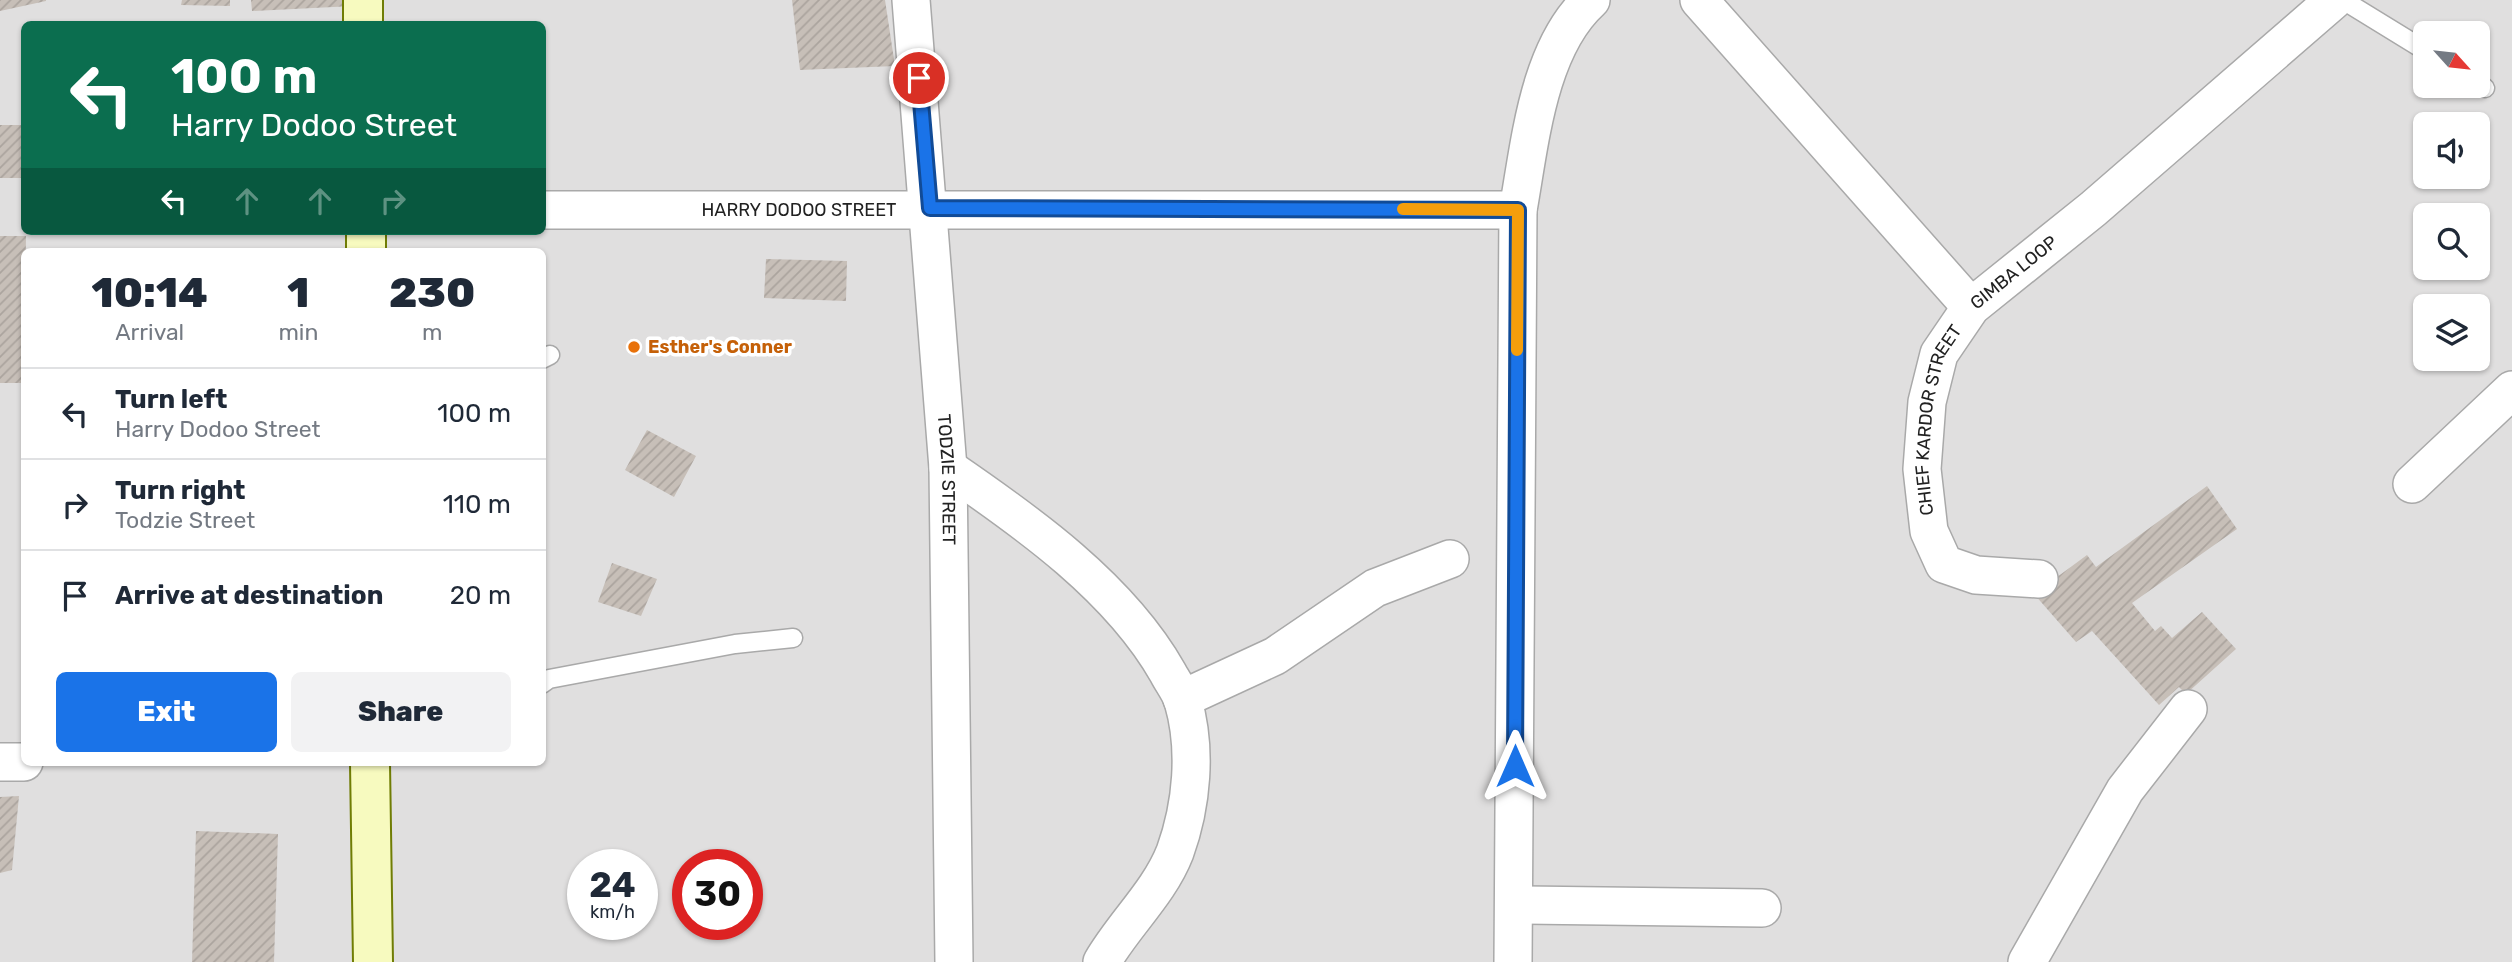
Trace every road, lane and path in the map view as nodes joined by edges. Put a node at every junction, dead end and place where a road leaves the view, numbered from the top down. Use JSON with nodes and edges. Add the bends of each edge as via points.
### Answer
{"nodes":[{"id":1,"x":363,"y":0,"type":"edge"},
{"id":2,"x":912,"y":0,"type":"edge"},
{"id":3,"x":1591,"y":0,"type":"edge"},
{"id":4,"x":1699,"y":0,"type":"edge"},
{"id":5,"x":2334,"y":0,"type":"edge"},
{"id":6,"x":2343,"y":0,"type":"edge"},
{"id":7,"x":363,"y":21,"type":"edge"},
{"id":8,"x":2413,"y":43,"type":"edge"},
{"id":9,"x":930,"y":208,"type":"junction"},
{"id":10,"x":546,"y":210,"type":"edge"},
{"id":11,"x":1518,"y":210,"type":"junction"},
{"id":12,"x":1971,"y":307,"type":"junction"},
{"id":13,"x":2512,"y":390,"type":"edge"},
{"id":14,"x":948,"y":468,"type":"junction"},
{"id":15,"x":2412,"y":484,"type":"dead end"},
{"id":16,"x":1450,"y":559,"type":"dead end"},
{"id":17,"x":2039,"y":579,"type":"dead end"},
{"id":18,"x":793,"y":638,"type":"dead end"},
{"id":19,"x":546,"y":681,"type":"edge"},
{"id":20,"x":1182,"y":699,"type":"junction"},
{"id":21,"x":2188,"y":709,"type":"dead end"},
{"id":22,"x":0,"y":762,"type":"edge"},
{"id":23,"x":21,"y":762,"type":"edge"},
{"id":24,"x":370,"y":766,"type":"edge"},
{"id":25,"x":1515,"y":905,"type":"junction"},
{"id":26,"x":1762,"y":908,"type":"dead end"},
{"id":27,"x":373,"y":962,"type":"edge"},
{"id":28,"x":954,"y":962,"type":"edge"},
{"id":29,"x":1102,"y":962,"type":"edge"},
{"id":30,"x":1513,"y":962,"type":"edge"},
{"id":31,"x":2027,"y":962,"type":"edge"}],
"edges":[{"from":1,"to":7,"type":"street"},
{"from":2,"to":9,"type":"street","name":"TODZIE STREET"},
{"from":3,"to":11,"type":"street","via":[[1573,16],[1539,93]]},
{"from":4,"to":12,"type":"street","name":"GIMBA LOOP"},
{"from":5,"to":12,"type":"street","name":"GIMBA LOOP","via":[[2093,209]]},
{"from":6,"to":8,"type":"lane"},
{"from":9,"to":10,"type":"street","name":"HARRY DODOO STREET"},
{"from":9,"to":11,"type":"street","name":"HARRY DODOO STREET"},
{"from":9,"to":14,"type":"street","name":"TODZIE STREET"},
{"from":11,"to":25,"type":"street"},
{"from":12,"to":17,"type":"street","name":"CHIEF KARDOR STREET","via":[[1939,354],[1927,402],[1922,469],[1930,531],[1944,564],[1976,575]]},
{"from":13,"to":15,"type":"street"},
{"from":14,"to":20,"type":"street","via":[[1020,517],[1115,603],[1158,655]]},
{"from":14,"to":28,"type":"street","name":"TODZIE STREET"},
{"from":16,"to":20,"type":"street","via":[[1376,589],[1275,656]]},
{"from":18,"to":19,"type":"lane","via":[[667,655]]},
{"from":20,"to":29,"type":"street","via":[[1189,742],[1189,807],[1158,885]]},
{"from":21,"to":31,"type":"street","via":[[2125,790]]},
{"from":22,"to":23,"type":"street"},
{"from":24,"to":27,"type":"street"},
{"from":25,"to":26,"type":"street"},
{"from":25,"to":30,"type":"street"}]}
